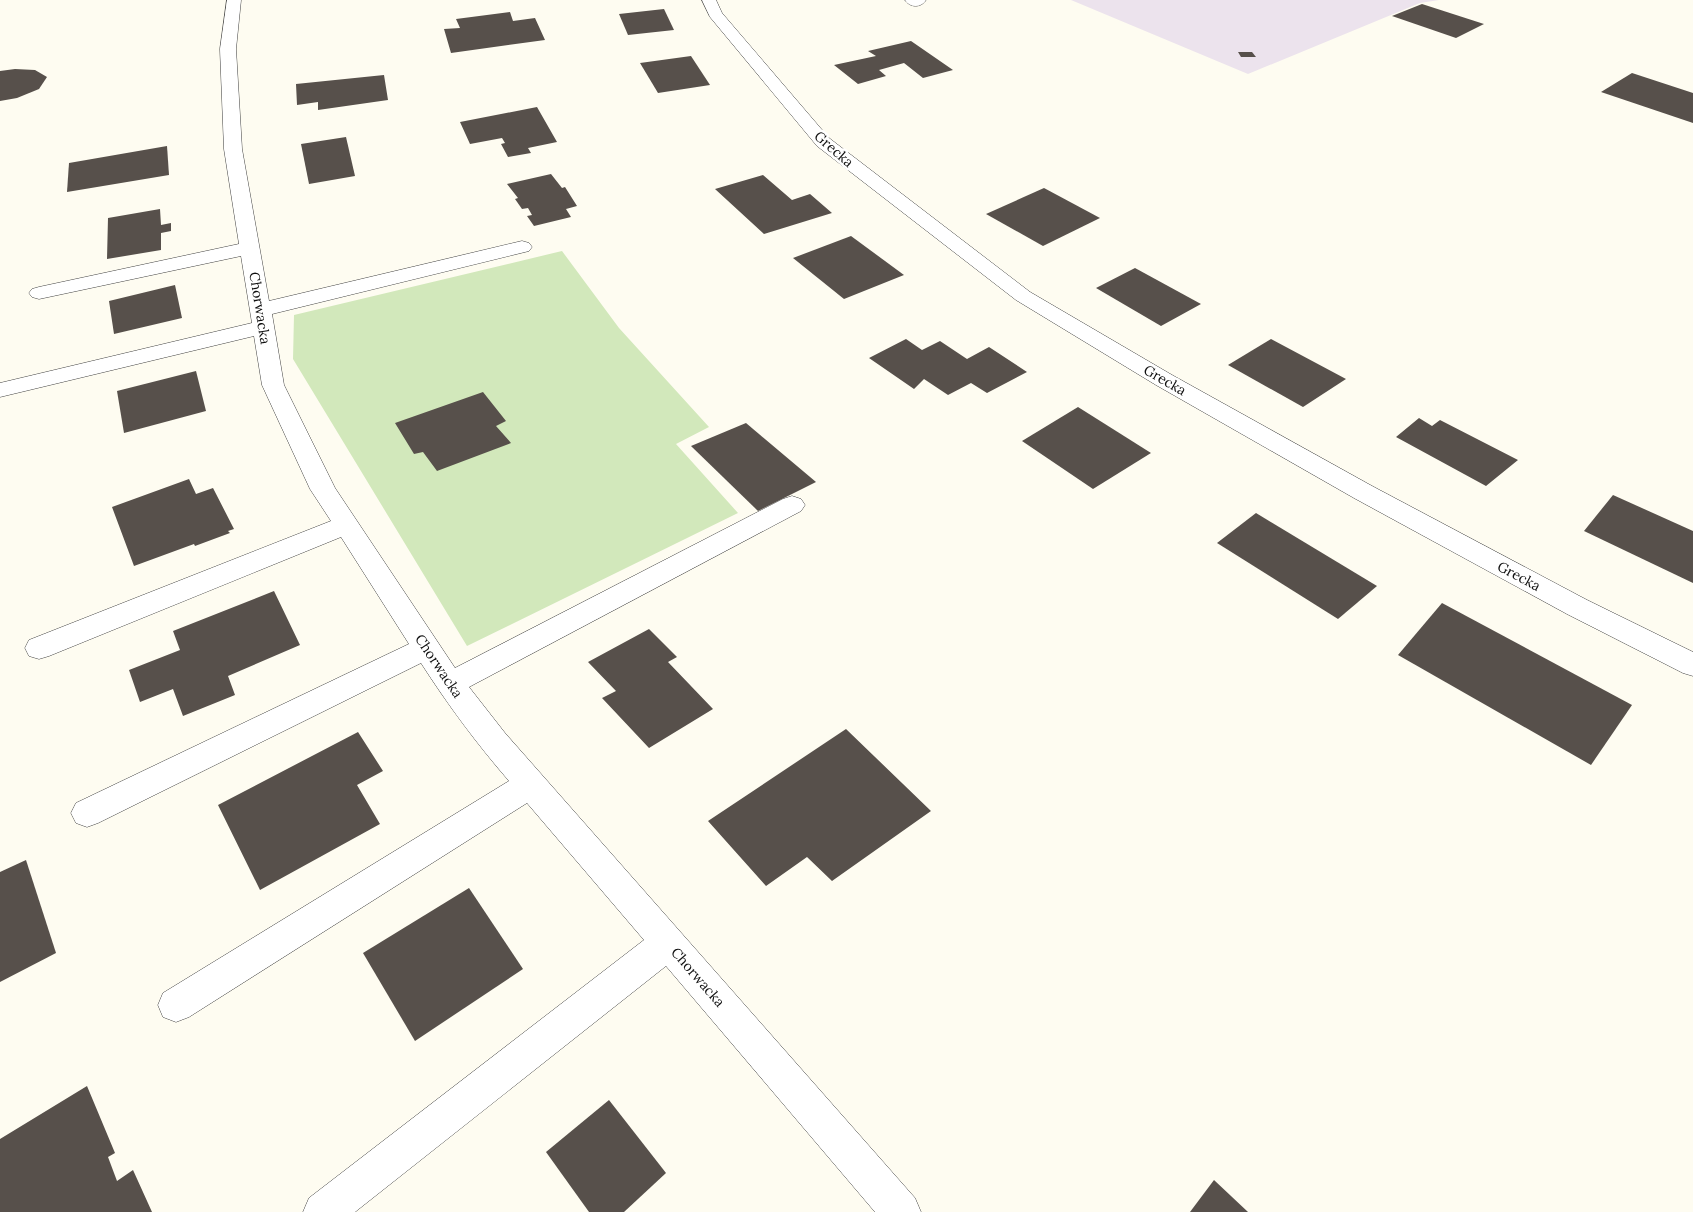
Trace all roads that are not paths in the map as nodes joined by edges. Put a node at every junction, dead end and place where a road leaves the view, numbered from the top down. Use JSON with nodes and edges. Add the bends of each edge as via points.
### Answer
{"nodes":[{"id":1,"x":234,"y":0,"type":"edge"},
{"id":2,"x":708,"y":0,"type":"edge"},
{"id":3,"x":522,"y":247,"type":"dead end"},
{"id":4,"x":250,"y":248,"type":"junction"},
{"id":5,"x":39,"y":293,"type":"dead end"},
{"id":6,"x":262,"y":319,"type":"junction"},
{"id":7,"x":0,"y":390,"type":"edge"},
{"id":8,"x":792,"y":504,"type":"dead end"},
{"id":9,"x":346,"y":525,"type":"junction"},
{"id":10,"x":40,"y":648,"type":"dead end"},
{"id":11,"x":426,"y":648,"type":"junction"},
{"id":12,"x":1693,"y":665,"type":"edge"},
{"id":13,"x":450,"y":684,"type":"junction"},
{"id":14,"x":531,"y":784,"type":"junction"},
{"id":15,"x":87,"y":813,"type":"dead end"},
{"id":16,"x":668,"y":943,"type":"junction"},
{"id":17,"x":176,"y":1005,"type":"dead end"},
{"id":18,"x":323,"y":1212,"type":"edge"},
{"id":19,"x":901,"y":1212,"type":"edge"}],
"edges":[{"from":1,"to":4,"type":"street","name":"Chorwacka","via":[[228,49],[234,149]]},
{"from":2,"to":12,"type":"street","name":"Grecka","via":[[715,14],[823,142],[1023,296],[1363,492]]},
{"from":3,"to":6,"type":"street"},
{"from":4,"to":5,"type":"street"},
{"from":4,"to":6,"type":"street","name":"Chorwacka"},
{"from":6,"to":7,"type":"street"},
{"from":6,"to":9,"type":"street","name":"Chorwacka","via":[[273,385],[323,489]]},
{"from":8,"to":13,"type":"street"},
{"from":9,"to":10,"type":"street"},
{"from":9,"to":11,"type":"street","name":"Chorwacka"},
{"from":11,"to":13,"type":"street","name":"Chorwacka"},
{"from":11,"to":15,"type":"street"},
{"from":13,"to":14,"type":"street","name":"Chorwacka"},
{"from":14,"to":16,"type":"street","name":"Chorwacka"},
{"from":14,"to":17,"type":"street"},
{"from":16,"to":18,"type":"street"},
{"from":16,"to":19,"type":"street","name":"Chorwacka"}]}
